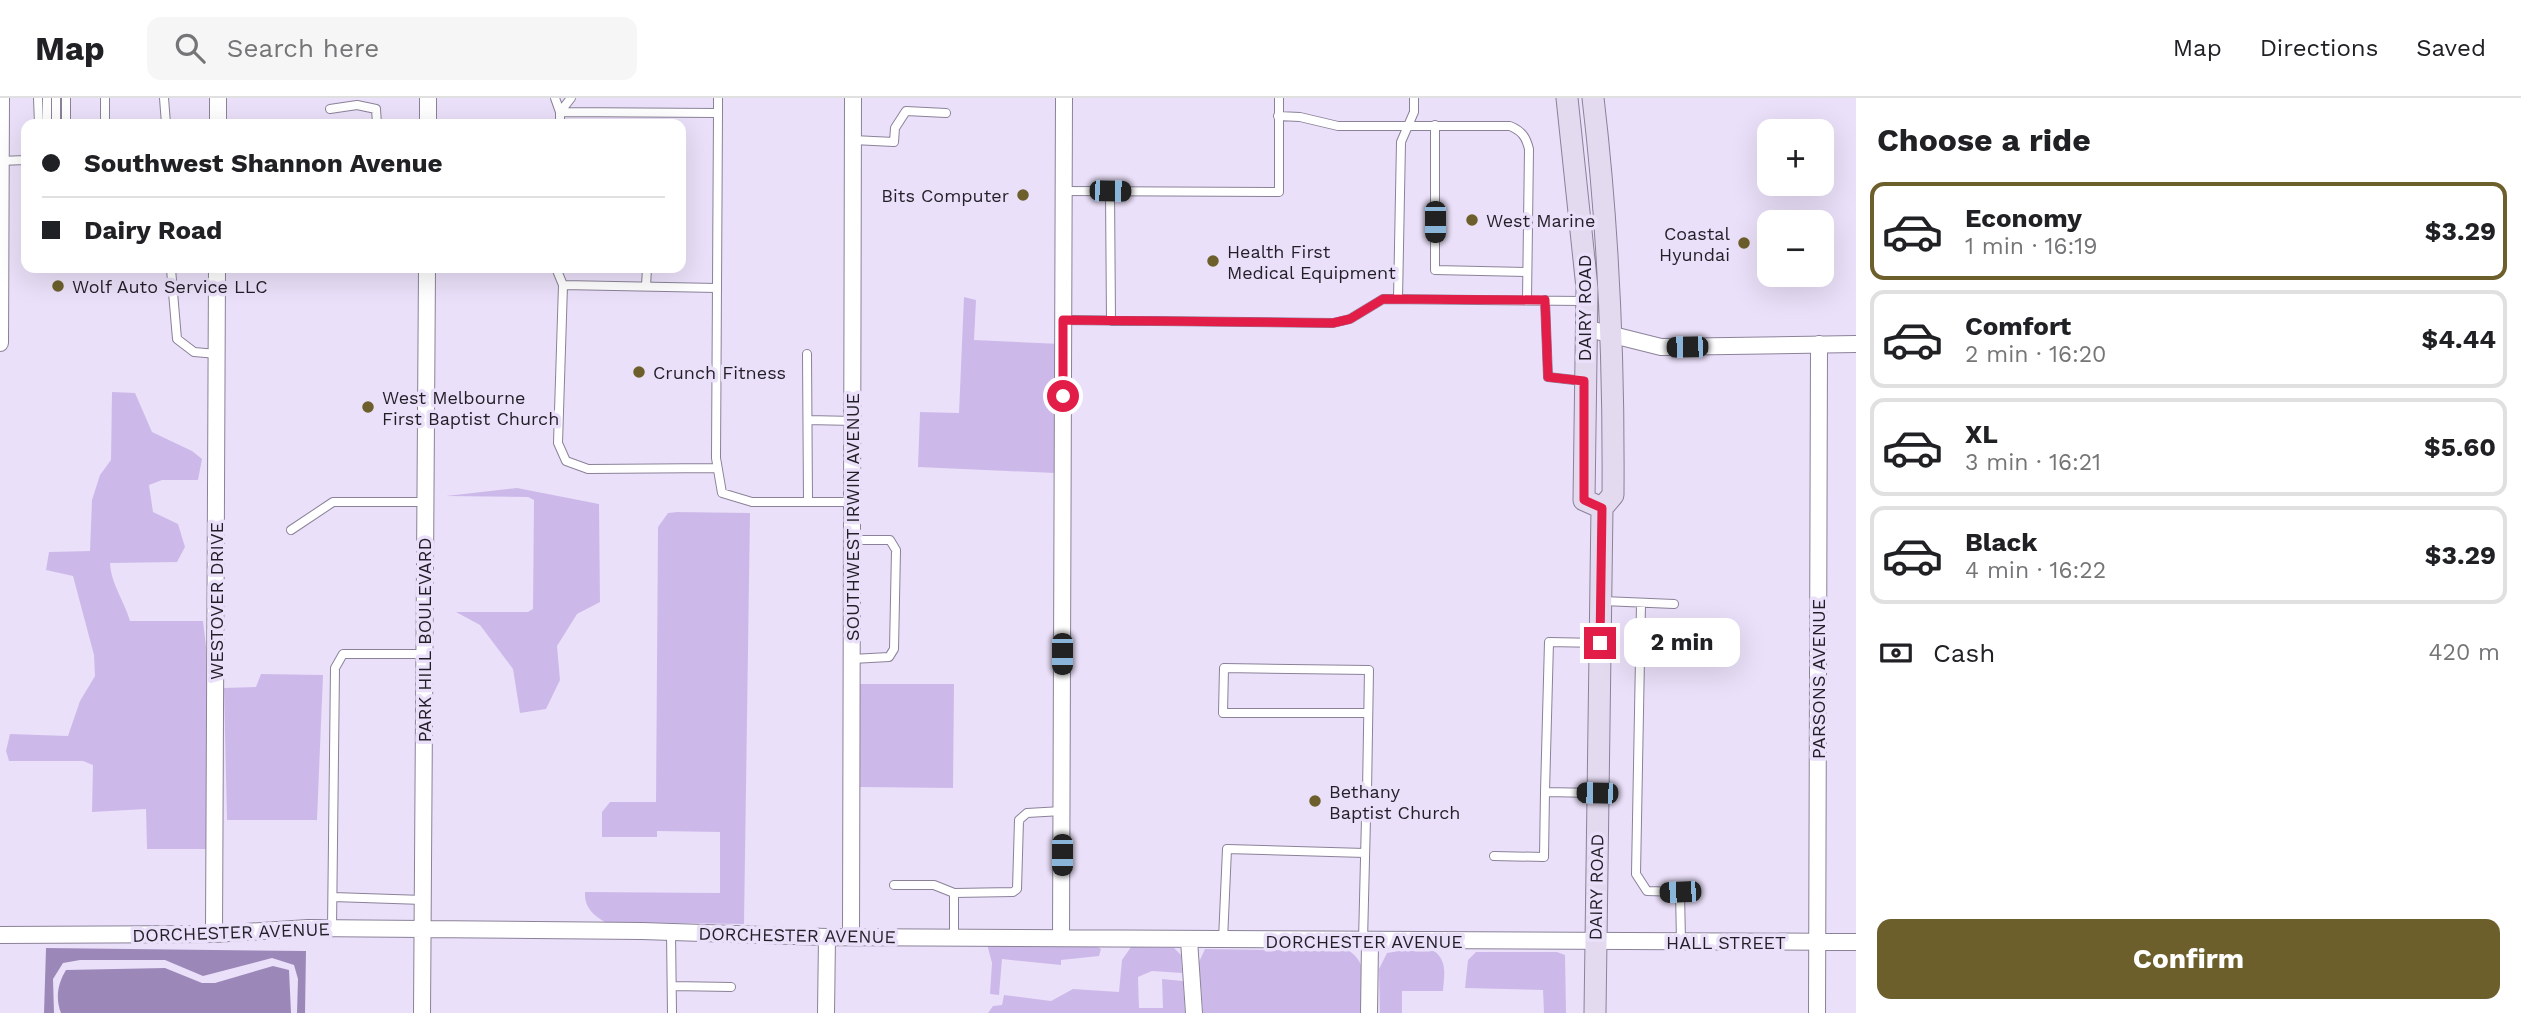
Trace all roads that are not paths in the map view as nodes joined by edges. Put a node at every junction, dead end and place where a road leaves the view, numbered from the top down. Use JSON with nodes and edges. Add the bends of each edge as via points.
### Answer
{"nodes":[{"id":1,"x":1,"y":98,"type":"edge"},
{"id":2,"x":38,"y":98,"type":"edge"},
{"id":3,"x":47,"y":98,"type":"edge"},
{"id":4,"x":56,"y":98,"type":"edge"},
{"id":5,"x":66,"y":98,"type":"edge"},
{"id":6,"x":105,"y":98,"type":"edge"},
{"id":7,"x":164,"y":98,"type":"edge"},
{"id":8,"x":218,"y":98,"type":"edge"},
{"id":9,"x":428,"y":98,"type":"edge"},
{"id":10,"x":555,"y":98,"type":"edge"},
{"id":11,"x":571,"y":98,"type":"edge"},
{"id":12,"x":718,"y":98,"type":"edge"},
{"id":13,"x":853,"y":98,"type":"edge"},
{"id":14,"x":1064,"y":98,"type":"edge"},
{"id":15,"x":1279,"y":98,"type":"edge"},
{"id":16,"x":1413,"y":98,"type":"edge"},
{"id":17,"x":1567,"y":98,"type":"edge"},
{"id":18,"x":1593,"y":98,"type":"edge"},
{"id":19,"x":355,"y":102,"type":"edge"},
{"id":20,"x":330,"y":109,"type":"dead end"},
{"id":21,"x":561,"y":112,"type":"junction"},
{"id":22,"x":718,"y":113,"type":"junction"},
{"id":23,"x":946,"y":113,"type":"dead end"},
{"id":24,"x":1278,"y":116,"type":"junction"},
{"id":25,"x":38,"y":119,"type":"edge"},
{"id":26,"x":47,"y":119,"type":"edge"},
{"id":27,"x":56,"y":119,"type":"edge"},
{"id":28,"x":66,"y":119,"type":"edge"},
{"id":29,"x":106,"y":119,"type":"edge"},
{"id":30,"x":166,"y":119,"type":"edge"},
{"id":31,"x":218,"y":119,"type":"edge"},
{"id":32,"x":377,"y":119,"type":"edge"},
{"id":33,"x":428,"y":119,"type":"edge"},
{"id":34,"x":560,"y":119,"type":"edge"},
{"id":35,"x":649,"y":119,"type":"edge"},
{"id":36,"x":1408,"y":125,"type":"junction"},
{"id":37,"x":1435,"y":125,"type":"junction"},
{"id":38,"x":853,"y":140,"type":"junction"},
{"id":39,"x":21,"y":160,"type":"edge"},
{"id":40,"x":0,"y":161,"type":"edge"},
{"id":41,"x":1064,"y":191,"type":"junction"},
{"id":42,"x":1110,"y":191,"type":"junction"},
{"id":43,"x":1527,"y":272,"type":"junction"},
{"id":44,"x":171,"y":273,"type":"edge"},
{"id":45,"x":217,"y":273,"type":"edge"},
{"id":46,"x":427,"y":273,"type":"edge"},
{"id":47,"x":558,"y":273,"type":"edge"},
{"id":48,"x":646,"y":273,"type":"edge"},
{"id":49,"x":563,"y":285,"type":"junction"},
{"id":50,"x":646,"y":286,"type":"junction"},
{"id":51,"x":718,"y":288,"type":"junction"},
{"id":52,"x":1398,"y":299,"type":"junction"},
{"id":53,"x":1527,"y":300,"type":"junction"},
{"id":54,"x":1545,"y":300,"type":"junction"},
{"id":55,"x":1587,"y":301,"type":"junction"},
{"id":56,"x":1063,"y":320,"type":"junction"},
{"id":57,"x":1111,"y":321,"type":"junction"},
{"id":58,"x":1585,"y":328,"type":"junction"},
{"id":59,"x":1612,"y":336,"type":"junction"},
{"id":60,"x":0,"y":343,"type":"edge"},
{"id":61,"x":1819,"y":344,"type":"junction"},
{"id":62,"x":1856,"y":344,"type":"edge"},
{"id":63,"x":217,"y":354,"type":"junction"},
{"id":64,"x":807,"y":354,"type":"dead end"},
{"id":65,"x":1584,"y":381,"type":"junction"},
{"id":66,"x":808,"y":420,"type":"junction"},
{"id":67,"x":854,"y":421,"type":"junction"},
{"id":68,"x":718,"y":468,"type":"junction"},
{"id":69,"x":425,"y":502,"type":"junction"},
{"id":70,"x":808,"y":502,"type":"junction"},
{"id":71,"x":852,"y":502,"type":"junction"},
{"id":72,"x":1602,"y":508,"type":"junction"},
{"id":73,"x":291,"y":530,"type":"dead end"},
{"id":74,"x":852,"y":540,"type":"junction"},
{"id":75,"x":1601,"y":601,"type":"junction"},
{"id":76,"x":1641,"y":604,"type":"junction"},
{"id":77,"x":1674,"y":604,"type":"dead end"},
{"id":78,"x":1600,"y":643,"type":"junction"},
{"id":79,"x":424,"y":654,"type":"junction"},
{"id":80,"x":852,"y":659,"type":"junction"},
{"id":81,"x":1368,"y":713,"type":"junction"},
{"id":82,"x":1367,"y":792,"type":"dead end"},
{"id":83,"x":1545,"y":792,"type":"junction"},
{"id":84,"x":1597,"y":793,"type":"junction"},
{"id":85,"x":1062,"y":811,"type":"junction"},
{"id":86,"x":1366,"y":818,"type":"dead end"},
{"id":87,"x":1365,"y":853,"type":"junction"},
{"id":88,"x":1494,"y":856,"type":"dead end"},
{"id":89,"x":894,"y":885,"type":"dead end"},
{"id":90,"x":954,"y":893,"type":"junction"},
{"id":91,"x":333,"y":897,"type":"junction"},
{"id":92,"x":423,"y":900,"type":"junction"},
{"id":93,"x":332,"y":928,"type":"junction"},
{"id":94,"x":422,"y":930,"type":"junction"},
{"id":95,"x":671,"y":932,"type":"junction"},
{"id":96,"x":214,"y":934,"type":"junction"},
{"id":97,"x":0,"y":935,"type":"edge"},
{"id":98,"x":851,"y":936,"type":"junction"},
{"id":99,"x":827,"y":937,"type":"junction"},
{"id":100,"x":954,"y":937,"type":"junction"},
{"id":101,"x":1062,"y":938,"type":"junction"},
{"id":102,"x":1189,"y":940,"type":"junction"},
{"id":103,"x":1223,"y":940,"type":"junction"},
{"id":104,"x":1366,"y":941,"type":"junction"},
{"id":105,"x":1595,"y":942,"type":"junction"},
{"id":106,"x":1681,"y":942,"type":"junction"},
{"id":107,"x":1817,"y":942,"type":"junction"},
{"id":108,"x":1856,"y":942,"type":"edge"},
{"id":109,"x":672,"y":986,"type":"junction"},
{"id":110,"x":731,"y":987,"type":"dead end"},
{"id":111,"x":422,"y":1013,"type":"edge"},
{"id":112,"x":672,"y":1013,"type":"edge"},
{"id":113,"x":826,"y":1013,"type":"edge"},
{"id":114,"x":1194,"y":1013,"type":"edge"},
{"id":115,"x":1369,"y":1013,"type":"edge"},
{"id":116,"x":1595,"y":1013,"type":"edge"},
{"id":117,"x":1817,"y":1013,"type":"edge"}],
"edges":[{"from":1,"to":40,"type":"street"},
{"from":2,"to":25,"type":"lane"},
{"from":3,"to":26,"type":"lane"},
{"from":4,"to":27,"type":"lane"},
{"from":5,"to":28,"type":"lane"},
{"from":6,"to":29,"type":"lane"},
{"from":7,"to":30,"type":"lane"},
{"from":8,"to":31,"type":"street"},
{"from":9,"to":33,"type":"street"},
{"from":10,"to":21,"type":"lane"},
{"from":11,"to":21,"type":"lane"},
{"from":12,"to":22,"type":"lane"},
{"from":13,"to":38,"type":"street","name":"SOUTHWEST IRWIN AVENUE"},
{"from":14,"to":41,"type":"street"},
{"from":15,"to":24,"type":"lane"},
{"from":16,"to":36,"type":"lane","via":[[1414,112]]},
{"from":17,"to":55,"type":"street","name":"DAIRY ROAD"},
{"from":18,"to":59,"type":"street","name":"DAIRY ROAD","via":[[1609,239]]},
{"from":19,"to":20,"type":"lane"},
{"from":19,"to":32,"type":"lane","via":[[376,108]]},
{"from":21,"to":34,"type":"lane"},
{"from":21,"to":35,"type":"lane"},
{"from":22,"to":35,"type":"lane"},
{"from":22,"to":51,"type":"lane"},
{"from":23,"to":38,"type":"lane","via":[[906,111],[895,128],[894,142]]},
{"from":24,"to":36,"type":"lane","via":[[1338,126]]},
{"from":24,"to":42,"type":"lane","via":[[1279,192]]},
{"from":36,"to":37,"type":"lane"},
{"from":36,"to":52,"type":"lane","via":[[1401,142]]},
{"from":37,"to":43,"type":"lane","via":[[1510,126],[1527,138]]},
{"from":37,"to":43,"type":"lane","via":[[1435,270]]},
{"from":38,"to":67,"type":"street","name":"SOUTHWEST IRWIN AVENUE"},
{"from":39,"to":40,"type":"lane"},
{"from":40,"to":60,"type":"street"},
{"from":41,"to":42,"type":"lane"},
{"from":41,"to":56,"type":"street"},
{"from":42,"to":57,"type":"lane"},
{"from":43,"to":53,"type":"lane"},
{"from":44,"to":63,"type":"lane","via":[[177,340],[194,352]]},
{"from":45,"to":63,"type":"street","name":"WESTOVER DRIVE"},
{"from":46,"to":69,"type":"street","name":"PARK HILL BOULEVARD"},
{"from":47,"to":49,"type":"lane"},
{"from":48,"to":50,"type":"lane"},
{"from":49,"to":50,"type":"lane"},
{"from":49,"to":68,"type":"lane","via":[[558,443],[566,461],[588,469]]},
{"from":50,"to":51,"type":"lane"},
{"from":51,"to":68,"type":"lane"},
{"from":52,"to":53,"type":"lane"},
{"from":52,"to":57,"type":"lane","via":[[1383,299],[1350,319],[1333,323]]},
{"from":53,"to":54,"type":"lane"},
{"from":54,"to":55,"type":"lane"},
{"from":54,"to":65,"type":"lane","via":[[1548,377]]},
{"from":55,"to":58,"type":"street","name":"DAIRY ROAD"},
{"from":56,"to":57,"type":"lane"},
{"from":56,"to":85,"type":"street"},
{"from":58,"to":59,"type":"street"},
{"from":58,"to":65,"type":"street","name":"DAIRY ROAD"},
{"from":59,"to":61,"type":"street","via":[[1661,347]]},
{"from":59,"to":72,"type":"street","name":"DAIRY ROAD","via":[[1613,495]]},
{"from":61,"to":62,"type":"street"},
{"from":61,"to":107,"type":"street","name":"PARSONS AVENUE"},
{"from":63,"to":96,"type":"street","name":"WESTOVER DRIVE"},
{"from":64,"to":66,"type":"lane"},
{"from":65,"to":72,"type":"street","name":"DAIRY ROAD","via":[[1584,500]]},
{"from":66,"to":67,"type":"lane"},
{"from":66,"to":70,"type":"lane"},
{"from":67,"to":71,"type":"street","name":"SOUTHWEST IRWIN AVENUE"},
{"from":68,"to":70,"type":"lane","via":[[722,493],[752,502]]},
{"from":69,"to":73,"type":"lane","via":[[333,502]]},
{"from":69,"to":79,"type":"street","name":"PARK HILL BOULEVARD"},
{"from":70,"to":71,"type":"lane"},
{"from":71,"to":74,"type":"street","name":"SOUTHWEST IRWIN AVENUE"},
{"from":72,"to":75,"type":"street","name":"DAIRY ROAD"},
{"from":74,"to":80,"type":"street","name":"SOUTHWEST IRWIN AVENUE"},
{"from":74,"to":80,"type":"lane","via":[[890,540],[896,550],[894,649],[889,657]]},
{"from":75,"to":76,"type":"lane"},
{"from":75,"to":78,"type":"street","name":"DAIRY ROAD"},
{"from":76,"to":77,"type":"lane"},
{"from":76,"to":106,"type":"lane","via":[[1636,874],[1647,891],[1680,892]]},
{"from":78,"to":83,"type":"lane","via":[[1549,642]]},
{"from":78,"to":84,"type":"street","name":"DAIRY ROAD"},
{"from":79,"to":91,"type":"lane","via":[[344,654],[335,668]]},
{"from":79,"to":92,"type":"street","name":"PARK HILL BOULEVARD"},
{"from":80,"to":98,"type":"street","name":"SOUTHWEST IRWIN AVENUE"},
{"from":81,"to":81,"type":"lane","via":[[1369,670],[1224,668],[1223,713]]},
{"from":81,"to":82,"type":"lane"},
{"from":83,"to":84,"type":"lane"},
{"from":83,"to":88,"type":"lane","via":[[1544,857]]},
{"from":84,"to":105,"type":"street","name":"DAIRY ROAD"},
{"from":85,"to":90,"type":"lane","via":[[1027,813],[1019,820],[1019,884],[1013,892]]},
{"from":85,"to":101,"type":"street"},
{"from":86,"to":87,"type":"lane"},
{"from":87,"to":103,"type":"lane","via":[[1227,849]]},
{"from":87,"to":104,"type":"lane"},
{"from":89,"to":90,"type":"lane","via":[[934,885]]},
{"from":90,"to":100,"type":"lane"},
{"from":91,"to":92,"type":"lane"},
{"from":91,"to":93,"type":"lane"},
{"from":92,"to":94,"type":"street","name":"PARK HILL BOULEVARD"},
{"from":93,"to":94,"type":"street","name":"DORCHESTER AVENUE"},
{"from":93,"to":96,"type":"street","name":"DORCHESTER AVENUE"},
{"from":94,"to":95,"type":"street","name":"DORCHESTER AVENUE"},
{"from":94,"to":111,"type":"street","name":"PARK HILL BOULEVARD"},
{"from":95,"to":99,"type":"street","name":"DORCHESTER AVENUE"},
{"from":95,"to":109,"type":"lane"},
{"from":96,"to":97,"type":"street","name":"DORCHESTER AVENUE"},
{"from":98,"to":99,"type":"street","name":"DORCHESTER AVENUE"},
{"from":98,"to":100,"type":"street","name":"DORCHESTER AVENUE"},
{"from":99,"to":113,"type":"street"},
{"from":100,"to":101,"type":"street","name":"DORCHESTER AVENUE"},
{"from":101,"to":102,"type":"street","name":"DORCHESTER AVENUE"},
{"from":102,"to":103,"type":"street","name":"DORCHESTER AVENUE"},
{"from":102,"to":114,"type":"street"},
{"from":103,"to":104,"type":"street","name":"DORCHESTER AVENUE"},
{"from":104,"to":105,"type":"street","name":"DORCHESTER AVENUE"},
{"from":104,"to":115,"type":"street"},
{"from":105,"to":106,"type":"street","name":"HALL STREET"},
{"from":105,"to":116,"type":"street","name":"DAIRY ROAD"},
{"from":106,"to":107,"type":"street","name":"HALL STREET"},
{"from":107,"to":108,"type":"street","name":"HALL STREET"},
{"from":107,"to":117,"type":"street","name":"PARSONS AVENUE"},
{"from":109,"to":110,"type":"lane"},
{"from":109,"to":112,"type":"lane"}]}
